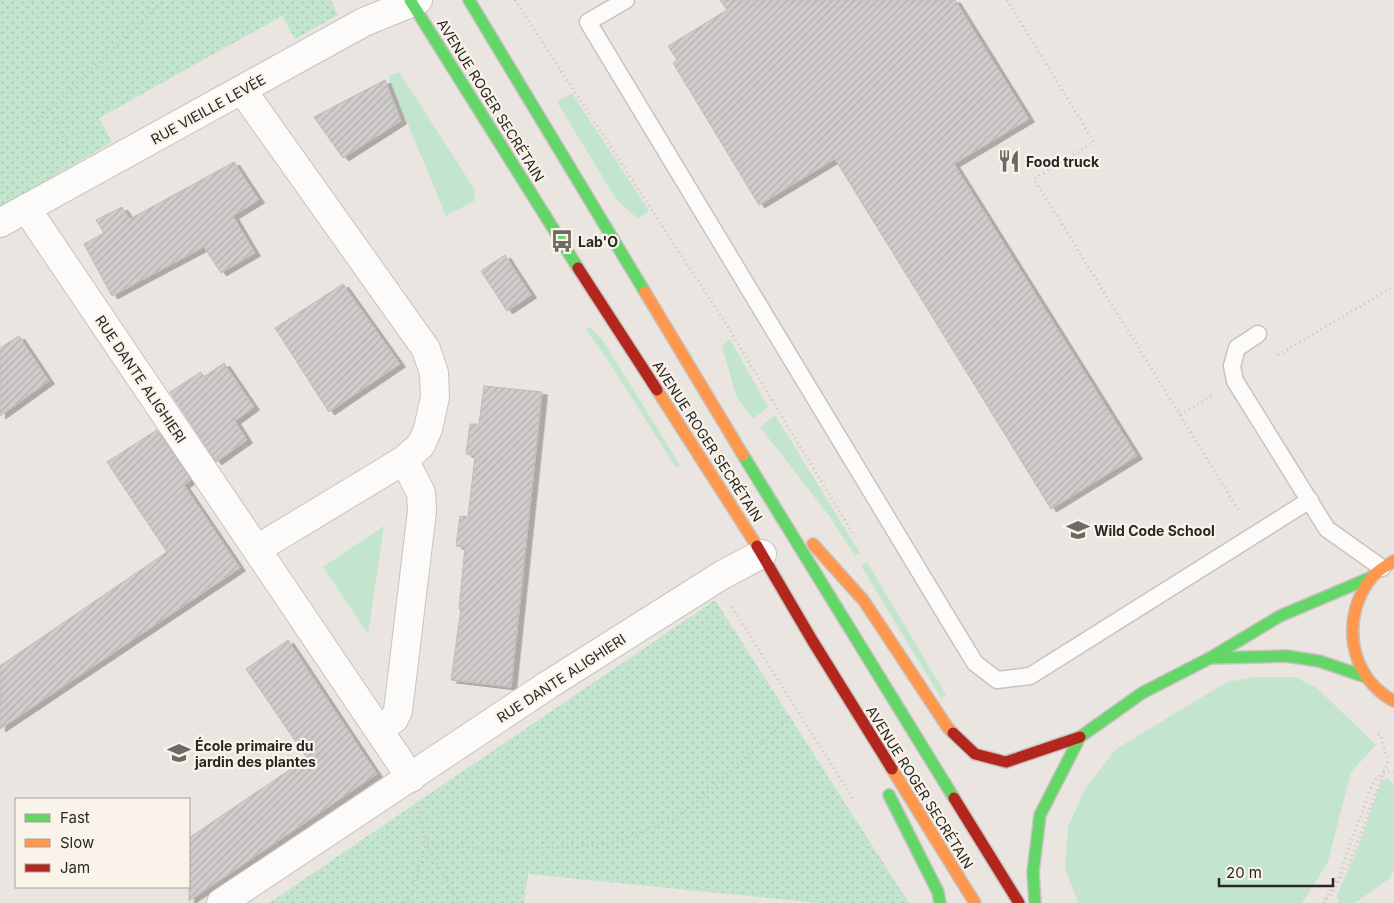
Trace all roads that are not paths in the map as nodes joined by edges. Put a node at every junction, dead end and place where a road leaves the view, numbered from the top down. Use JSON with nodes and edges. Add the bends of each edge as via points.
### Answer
{"nodes":[{"id":1,"x":469,"y":0,"type":"edge"},
{"id":2,"x":626,"y":0,"type":"edge"},
{"id":3,"x":413,"y":1,"type":"edge"},
{"id":4,"x":242,"y":90,"type":"junction"},
{"id":5,"x":26,"y":208,"type":"junction"},
{"id":6,"x":0,"y":223,"type":"edge"},
{"id":7,"x":1258,"y":334,"type":"dead end"},
{"id":8,"x":404,"y":460,"type":"junction"},
{"id":9,"x":764,"y":489,"type":"junction"},
{"id":10,"x":1310,"y":500,"type":"junction"},
{"id":11,"x":257,"y":549,"type":"junction"},
{"id":12,"x":762,"y":554,"type":"junction"},
{"id":13,"x":1383,"y":569,"type":"edge"},
{"id":14,"x":812,"y":640,"type":"junction"},
{"id":15,"x":1210,"y":658,"type":"junction"},
{"id":16,"x":1366,"y":677,"type":"junction"},
{"id":17,"x":1393,"y":703,"type":"edge"},
{"id":18,"x":379,"y":730,"type":"junction"},
{"id":19,"x":1080,"y":736,"type":"junction"},
{"id":20,"x":868,"y":753,"type":"dead end"},
{"id":21,"x":411,"y":778,"type":"junction"},
{"id":22,"x":886,"y":788,"type":"dead end"},
{"id":23,"x":221,"y":903,"type":"edge"},
{"id":24,"x":940,"y":903,"type":"edge"},
{"id":25,"x":975,"y":903,"type":"edge"},
{"id":26,"x":1020,"y":903,"type":"edge"},
{"id":27,"x":1035,"y":903,"type":"edge"}],
"edges":[{"from":1,"to":9,"type":"main road","name":"AVENUE ROGER SECRÉTAIN"},
{"from":2,"to":10,"type":"lane","via":[[588,22],[975,663],[997,680],[1030,676]]},
{"from":3,"to":4,"type":"street","name":"RUE VIEILLE LEVÉE","via":[[364,22]]},
{"from":3,"to":12,"type":"main road","name":"AVENUE ROGER SECRÉTAIN","via":[[526,186]]},
{"from":4,"to":5,"type":"street","name":"RUE VIEILLE LEVÉE"},
{"from":4,"to":8,"type":"street","via":[[426,349],[434,373],[435,397],[421,445]]},
{"from":5,"to":6,"type":"street","name":"RUE VIEILLE LEVÉE"},
{"from":5,"to":11,"type":"street","name":"RUE DANTE ALIGHIERI"},
{"from":7,"to":10,"type":"lane","via":[[1237,348],[1232,366],[1235,382]]},
{"from":8,"to":11,"type":"street"},
{"from":8,"to":18,"type":"street","via":[[421,493],[422,511],[398,712]]},
{"from":9,"to":19,"type":"main road","via":[[864,602],[948,728],[975,754],[1006,762]]},
{"from":9,"to":26,"type":"main road","name":"AVENUE ROGER SECRÉTAIN"},
{"from":10,"to":13,"type":"lane","via":[[1328,529]]},
{"from":11,"to":18,"type":"street","name":"RUE DANTE ALIGHIERI"},
{"from":12,"to":14,"type":"main road","name":"AVENUE ROGER SECRÉTAIN"},
{"from":12,"to":21,"type":"street","name":"RUE DANTE ALIGHIERI","via":[[722,575],[548,685]]},
{"from":13,"to":15,"type":"main road","via":[[1280,616]]},
{"from":13,"to":16,"type":"main road","via":[[1359,597],[1352,620],[1352,643]]},
{"from":14,"to":20,"type":"main road"},
{"from":14,"to":25,"type":"main road","name":"AVENUE ROGER SECRÉTAIN"},
{"from":15,"to":16,"type":"main road","via":[[1286,656],[1319,661]]},
{"from":15,"to":19,"type":"main road","via":[[1142,693]]},
{"from":16,"to":17,"type":"main road"},
{"from":18,"to":21,"type":"street","name":"RUE DANTE ALIGHIERI"},
{"from":19,"to":27,"type":"main road","via":[[1040,815],[1033,872]]},
{"from":21,"to":23,"type":"street"},
{"from":22,"to":24,"type":"main road","via":[[938,892]]}]}
